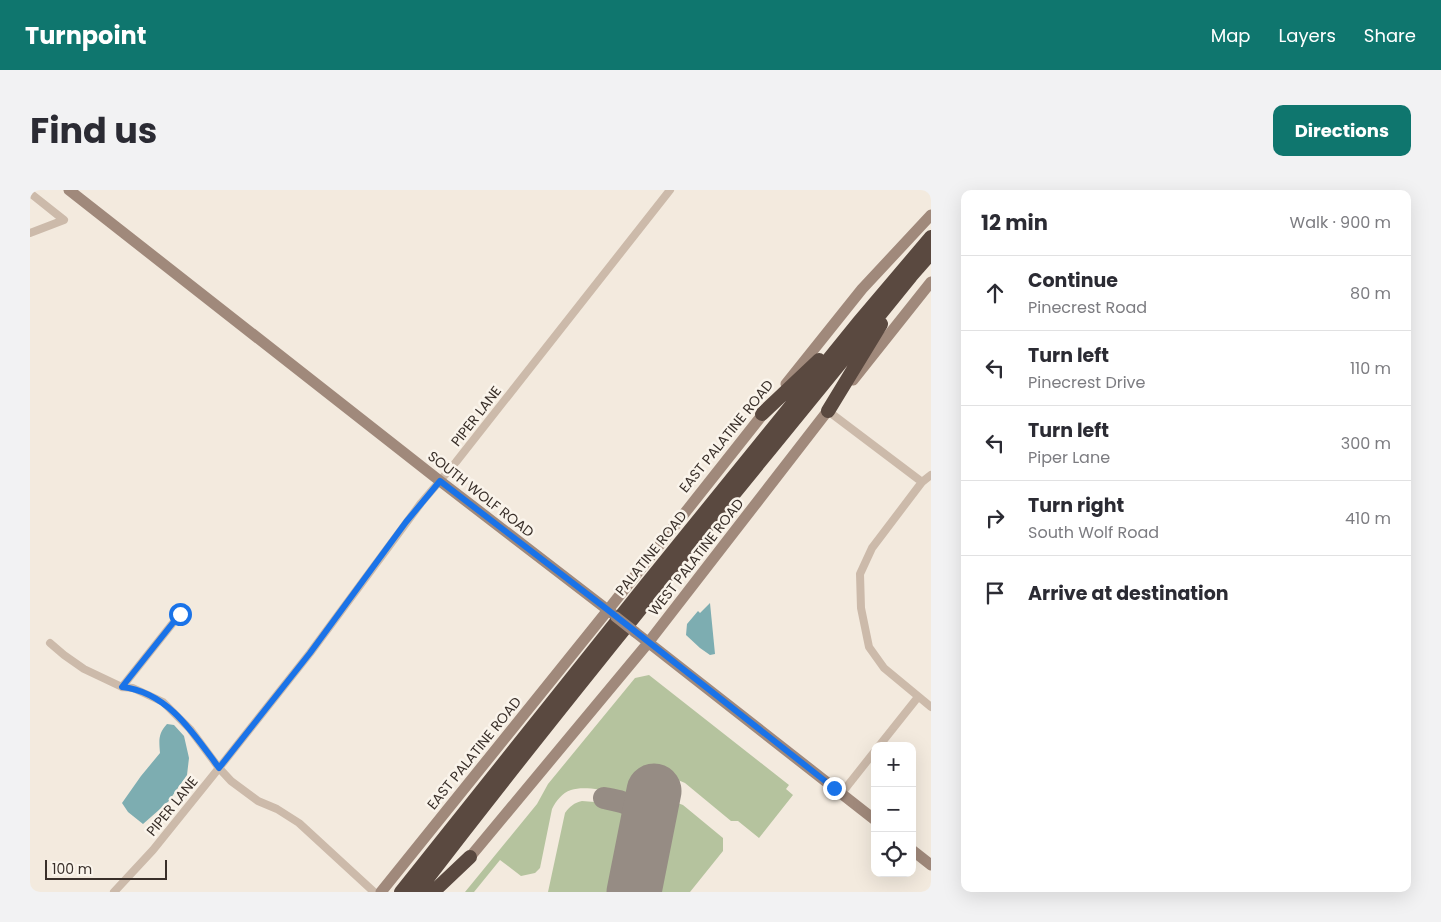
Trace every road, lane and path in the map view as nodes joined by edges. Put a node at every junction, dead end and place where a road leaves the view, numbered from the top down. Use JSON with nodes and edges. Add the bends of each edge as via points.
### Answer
{"nodes":[{"id":1,"x":69,"y":190,"type":"edge"},
{"id":2,"x":670,"y":190,"type":"edge"},
{"id":3,"x":30,"y":192,"type":"edge"},
{"id":4,"x":931,"y":214,"type":"edge"},
{"id":5,"x":30,"y":233,"type":"edge"},
{"id":6,"x":931,"y":237,"type":"edge"},
{"id":7,"x":931,"y":253,"type":"edge"},
{"id":8,"x":911,"y":276,"type":"junction"},
{"id":9,"x":931,"y":282,"type":"edge"},
{"id":10,"x":860,"y":322,"type":"junction"},
{"id":11,"x":828,"y":411,"type":"junction"},
{"id":12,"x":762,"y":414,"type":"junction"},
{"id":13,"x":931,"y":475,"type":"edge"},
{"id":14,"x":440,"y":481,"type":"junction"},
{"id":15,"x":922,"y":482,"type":"junction"},
{"id":16,"x":180,"y":614,"type":"dead end"},
{"id":17,"x":612,"y":614,"type":"junction"},
{"id":18,"x":50,"y":643,"type":"dead end"},
{"id":19,"x":648,"y":643,"type":"junction"},
{"id":20,"x":122,"y":687,"type":"junction"},
{"id":21,"x":918,"y":697,"type":"junction"},
{"id":22,"x":931,"y":707,"type":"edge"},
{"id":23,"x":882,"y":742,"type":"edge"},
{"id":24,"x":871,"y":756,"type":"edge"},
{"id":25,"x":219,"y":768,"type":"junction"},
{"id":26,"x":841,"y":794,"type":"junction"},
{"id":27,"x":871,"y":817,"type":"edge"},
{"id":28,"x":916,"y":853,"type":"edge"},
{"id":29,"x":470,"y":857,"type":"junction"},
{"id":30,"x":931,"y":865,"type":"edge"},
{"id":31,"x":114,"y":892,"type":"edge"},
{"id":32,"x":374,"y":892,"type":"edge"},
{"id":33,"x":381,"y":892,"type":"edge"},
{"id":34,"x":401,"y":892,"type":"edge"},
{"id":35,"x":417,"y":892,"type":"edge"},
{"id":36,"x":433,"y":892,"type":"edge"},
{"id":37,"x":442,"y":892,"type":"edge"}],
"edges":[{"from":1,"to":14,"type":"street","name":"SOUTH WOLF ROAD"},
{"from":2,"to":14,"type":"street","name":"PIPER LANE"},
{"from":3,"to":5,"type":"street","via":[[64,220]]},
{"from":4,"to":12,"type":"street","name":"EAST PALATINE ROAD","via":[[862,289]]},
{"from":6,"to":10,"type":"highway","name":"PALATINE ROAD"},
{"from":7,"to":8,"type":"highway","name":"PALATINE ROAD"},
{"from":8,"to":11,"type":"highway"},
{"from":8,"to":35,"type":"highway","name":"PALATINE ROAD"},
{"from":9,"to":11,"type":"street","name":"WEST PALATINE ROAD"},
{"from":10,"to":12,"type":"highway"},
{"from":10,"to":34,"type":"highway","name":"PALATINE ROAD"},
{"from":11,"to":15,"type":"street"},
{"from":11,"to":19,"type":"street","name":"WEST PALATINE ROAD"},
{"from":12,"to":17,"type":"street","name":"EAST PALATINE ROAD"},
{"from":13,"to":15,"type":"street"},
{"from":14,"to":17,"type":"street","name":"SOUTH WOLF ROAD"},
{"from":14,"to":25,"type":"street","name":"PIPER LANE"},
{"from":15,"to":21,"type":"street","via":[[872,548],[860,574],[861,608],[869,647],[884,668]]},
{"from":16,"to":20,"type":"street"},
{"from":17,"to":19,"type":"street","name":"SOUTH WOLF ROAD","bridge":true},
{"from":17,"to":33,"type":"street","name":"EAST PALATINE ROAD"},
{"from":18,"to":20,"type":"street","via":[[84,669]]},
{"from":19,"to":26,"type":"street","name":"SOUTH WOLF ROAD"},
{"from":19,"to":29,"type":"street","name":"WEST PALATINE ROAD"},
{"from":20,"to":25,"type":"street","via":[[133,688],[163,702],[190,729]]},
{"from":21,"to":22,"type":"street"},
{"from":21,"to":23,"type":"street"},
{"from":24,"to":26,"type":"street"},
{"from":25,"to":31,"type":"street","name":"PIPER LANE","via":[[153,850]]},
{"from":25,"to":32,"type":"street","via":[[258,801],[299,823]]},
{"from":26,"to":27,"type":"street","name":"SOUTH WOLF ROAD"},
{"from":28,"to":30,"type":"street"},
{"from":29,"to":36,"type":"highway"},
{"from":29,"to":37,"type":"street","name":"WEST PALATINE ROAD"}]}
